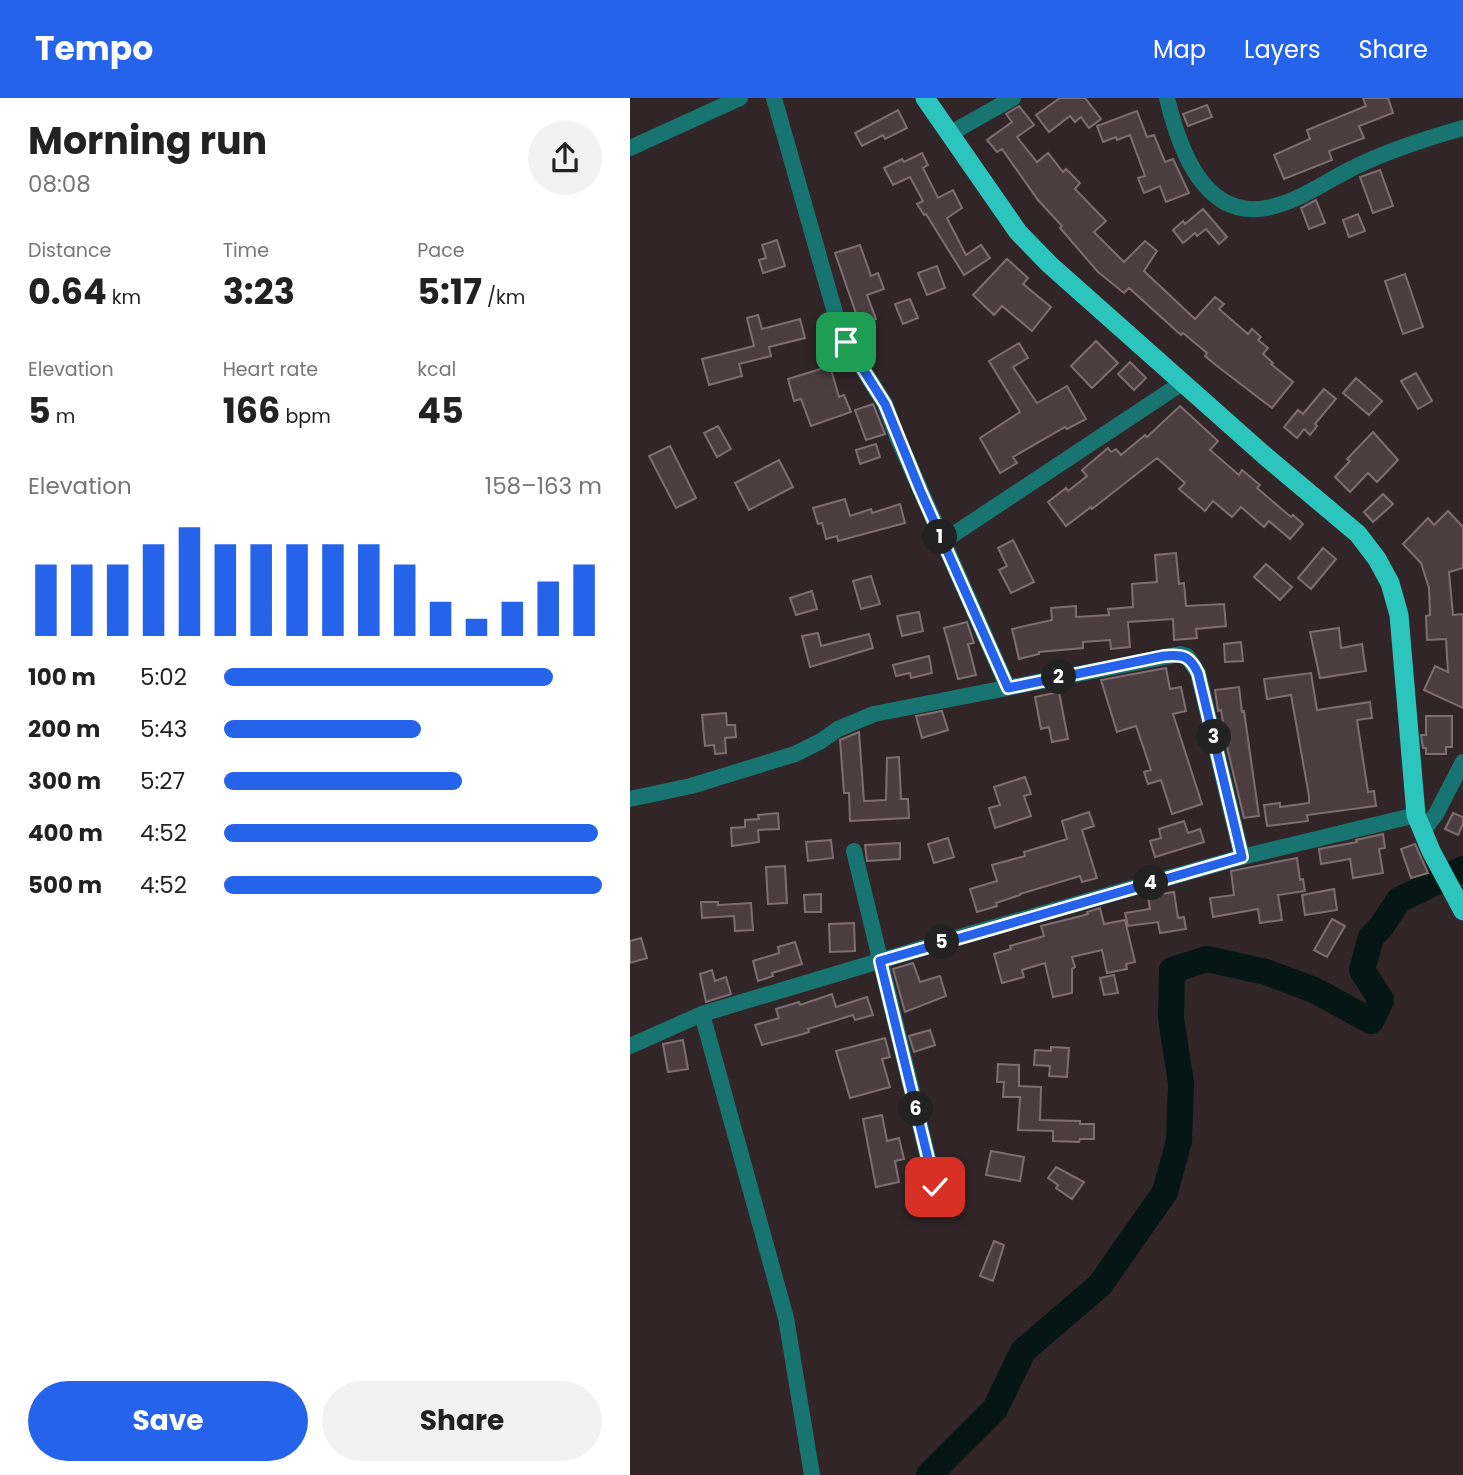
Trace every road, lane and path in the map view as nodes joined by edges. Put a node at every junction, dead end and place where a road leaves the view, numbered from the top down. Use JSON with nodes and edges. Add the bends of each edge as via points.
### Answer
{"nodes":[{"id":1,"x":740,"y":98,"type":"edge"},
{"id":2,"x":774,"y":98,"type":"edge"},
{"id":3,"x":925,"y":98,"type":"edge"},
{"id":4,"x":1013,"y":98,"type":"edge"},
{"id":5,"x":1167,"y":98,"type":"edge"},
{"id":6,"x":1463,"y":128,"type":"edge"},
{"id":7,"x":951,"y":133,"type":"junction"},
{"id":8,"x":630,"y":148,"type":"edge"},
{"id":9,"x":1182,"y":383,"type":"junction"},
{"id":10,"x":942,"y":542,"type":"junction"},
{"id":11,"x":1008,"y":688,"type":"junction"},
{"id":12,"x":1463,"y":762,"type":"edge"},
{"id":13,"x":1447,"y":790,"type":"junction"},
{"id":14,"x":630,"y":799,"type":"edge"},
{"id":15,"x":1417,"y":815,"type":"junction"},
{"id":16,"x":854,"y":851,"type":"dead end"},
{"id":17,"x":1242,"y":857,"type":"junction"},
{"id":18,"x":1460,"y":906,"type":"edge"},
{"id":19,"x":880,"y":961,"type":"junction"},
{"id":20,"x":702,"y":1014,"type":"junction"},
{"id":21,"x":630,"y":1046,"type":"edge"},
{"id":22,"x":935,"y":1187,"type":"dead end"},
{"id":23,"x":813,"y":1475,"type":"edge"}],
"edges":[{"from":1,"to":8,"type":"street"},
{"from":2,"to":10,"type":"street","via":[[835,317],[885,404]]},
{"from":3,"to":7,"type":"highway"},
{"from":4,"to":7,"type":"street"},
{"from":5,"to":6,"type":"street","via":[[1188,161],[1209,192],[1237,208],[1252,210],[1296,198],[1359,165]]},
{"from":7,"to":9,"type":"highway","via":[[1018,232]]},
{"from":9,"to":10,"type":"street"},
{"from":9,"to":15,"type":"highway","via":[[1358,534],[1377,559],[1399,615]]},
{"from":10,"to":11,"type":"street"},
{"from":11,"to":14,"type":"street","via":[[874,714],[795,754],[691,786]]},
{"from":11,"to":17,"type":"street","via":[[1164,656],[1187,656],[1198,673]]},
{"from":12,"to":13,"type":"street"},
{"from":13,"to":15,"type":"street"},
{"from":13,"to":15,"type":"street","via":[[1436,814]]},
{"from":15,"to":17,"type":"street"},
{"from":15,"to":18,"type":"highway"},
{"from":16,"to":19,"type":"street"},
{"from":17,"to":19,"type":"street"},
{"from":19,"to":20,"type":"street"},
{"from":19,"to":22,"type":"street"},
{"from":20,"to":21,"type":"street"},
{"from":20,"to":23,"type":"street","via":[[786,1318]]}]}
